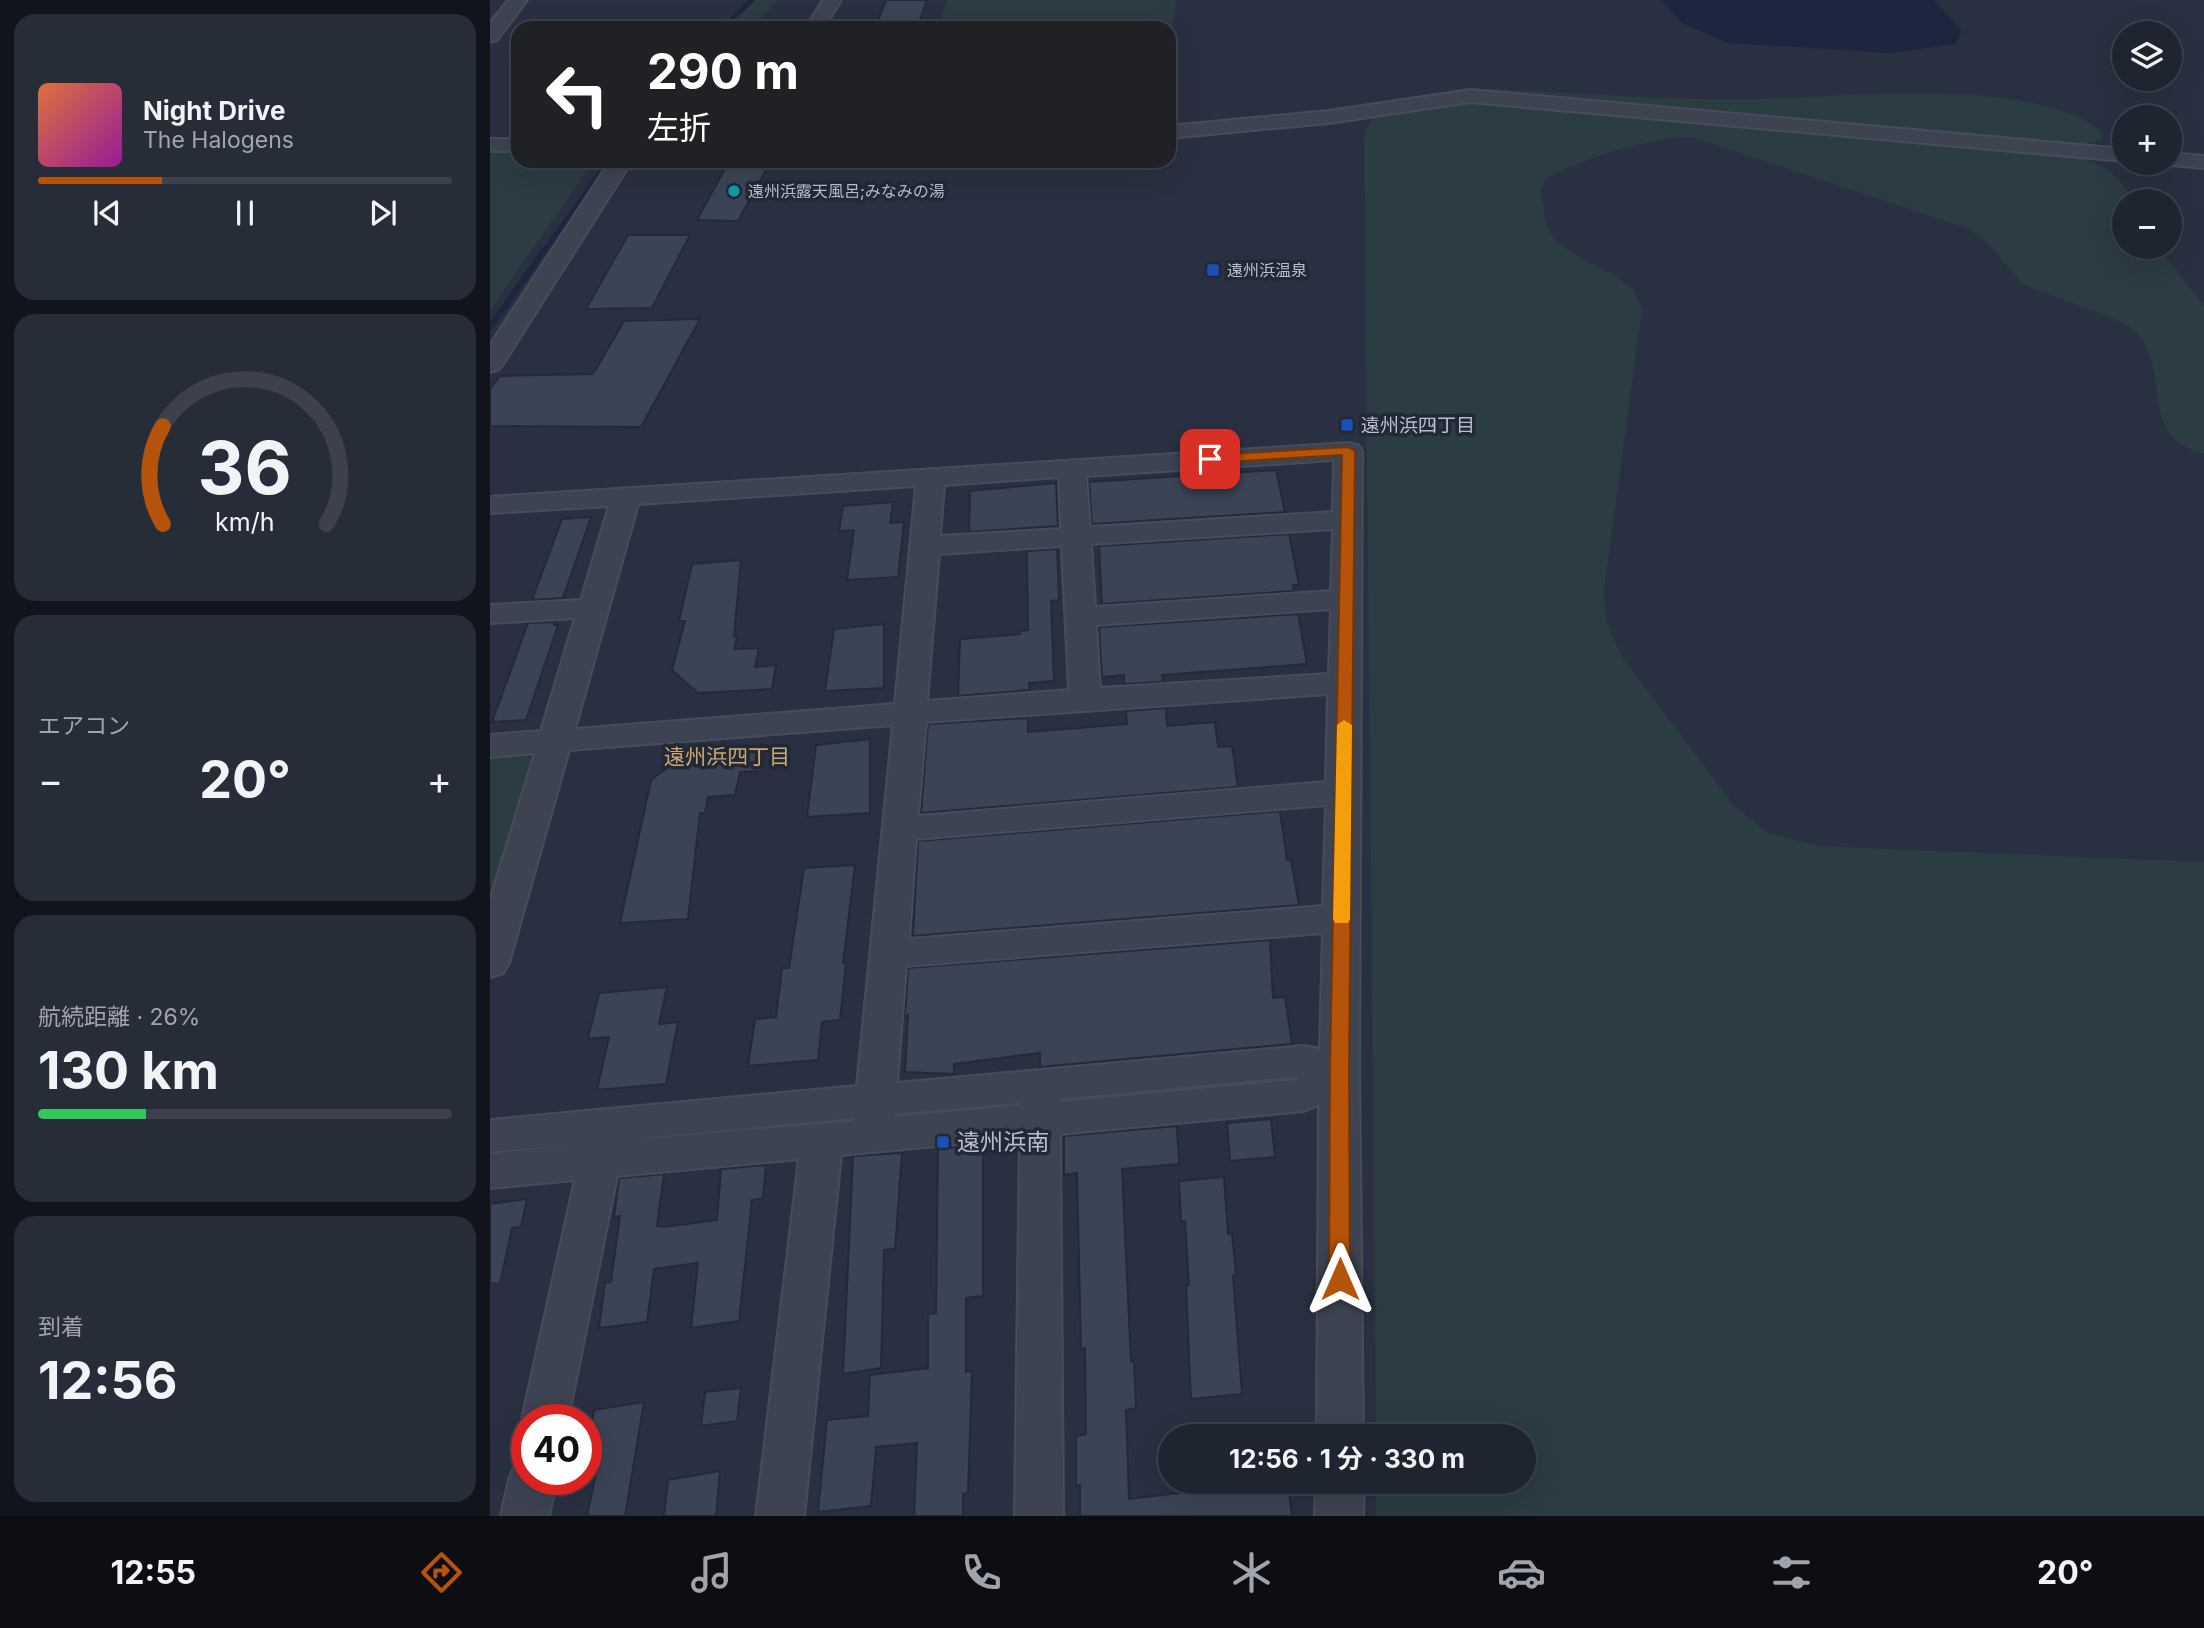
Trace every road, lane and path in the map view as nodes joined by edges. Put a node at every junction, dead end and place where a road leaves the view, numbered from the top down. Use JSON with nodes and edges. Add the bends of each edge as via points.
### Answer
{"nodes":[{"id":1,"x":518,"y":0,"type":"edge"},
{"id":2,"x":832,"y":0,"type":"edge"},
{"id":3,"x":819,"y":21,"type":"edge"},
{"id":4,"x":490,"y":36,"type":"edge"},
{"id":5,"x":1309,"y":119,"type":"junction"},
{"id":6,"x":1176,"y":121,"type":"edge"},
{"id":7,"x":1176,"y":131,"type":"edge"},
{"id":8,"x":490,"y":145,"type":"edge"},
{"id":9,"x":511,"y":145,"type":"edge"},
{"id":10,"x":2112,"y":154,"type":"edge"},
{"id":11,"x":2182,"y":160,"type":"edge"},
{"id":12,"x":2204,"y":162,"type":"edge"},
{"id":13,"x":616,"y":168,"type":"edge"},
{"id":14,"x":490,"y":364,"type":"edge"},
{"id":15,"x":1072,"y":467,"type":"junction"},
{"id":16,"x":931,"y":476,"type":"junction"},
{"id":17,"x":626,"y":497,"type":"junction"},
{"id":18,"x":490,"y":505,"type":"edge"},
{"id":19,"x":1347,"y":520,"type":"junction"},
{"id":20,"x":1076,"y":535,"type":"junction"},
{"id":21,"x":925,"y":546,"type":"junction"},
{"id":22,"x":1346,"y":599,"type":"junction"},
{"id":23,"x":592,"y":608,"type":"junction"},
{"id":24,"x":490,"y":614,"type":"edge"},
{"id":25,"x":1081,"y":617,"type":"junction"},
{"id":26,"x":1345,"y":683,"type":"junction"},
{"id":27,"x":1085,"y":699,"type":"junction"},
{"id":28,"x":910,"y":713,"type":"junction"},
{"id":29,"x":556,"y":742,"type":"junction"},
{"id":30,"x":490,"y":746,"type":"edge"},
{"id":31,"x":1343,"y":792,"type":"junction"},
{"id":32,"x":900,"y":829,"type":"junction"},
{"id":33,"x":1341,"y":918,"type":"junction"},
{"id":34,"x":889,"y":954,"type":"junction"},
{"id":35,"x":490,"y":963,"type":"edge"},
{"id":36,"x":1339,"y":1069,"type":"junction"},
{"id":37,"x":1040,"y":1102,"type":"junction"},
{"id":38,"x":874,"y":1118,"type":"junction"},
{"id":39,"x":490,"y":1136,"type":"edge"},
{"id":40,"x":822,"y":1140,"type":"junction"},
{"id":41,"x":604,"y":1143,"type":"junction"},
{"id":42,"x":490,"y":1171,"type":"edge"},
{"id":43,"x":548,"y":1404,"type":"edge"},
{"id":44,"x":1340,"y":1424,"type":"edge"},
{"id":45,"x":1340,"y":1494,"type":"edge"},
{"id":46,"x":530,"y":1495,"type":"edge"},
{"id":47,"x":525,"y":1516,"type":"edge"},
{"id":48,"x":780,"y":1516,"type":"edge"},
{"id":49,"x":1039,"y":1516,"type":"edge"},
{"id":50,"x":1339,"y":1516,"type":"edge"}],
"edges":[{"from":1,"to":4,"type":"street"},
{"from":2,"to":3,"type":"street"},
{"from":5,"to":6,"type":"street"},
{"from":5,"to":7,"type":"street"},
{"from":5,"to":10,"type":"street","via":[[1470,96]]},
{"from":8,"to":9,"type":"street"},
{"from":11,"to":12,"type":"street"},
{"from":13,"to":14,"type":"street"},
{"from":15,"to":16,"type":"street"},
{"from":15,"to":19,"type":"street","via":[[1348,451]]},
{"from":15,"to":20,"type":"street"},
{"from":16,"to":17,"type":"street"},
{"from":16,"to":21,"type":"street"},
{"from":17,"to":18,"type":"street"},
{"from":17,"to":23,"type":"street"},
{"from":19,"to":20,"type":"street"},
{"from":19,"to":22,"type":"street"},
{"from":20,"to":21,"type":"street"},
{"from":20,"to":25,"type":"street"},
{"from":21,"to":28,"type":"street"},
{"from":22,"to":25,"type":"street"},
{"from":22,"to":26,"type":"street"},
{"from":23,"to":24,"type":"street"},
{"from":23,"to":29,"type":"street"},
{"from":25,"to":27,"type":"street"},
{"from":26,"to":27,"type":"street"},
{"from":26,"to":31,"type":"street"},
{"from":27,"to":28,"type":"street"},
{"from":28,"to":29,"type":"street"},
{"from":28,"to":32,"type":"street"},
{"from":29,"to":30,"type":"street"},
{"from":29,"to":35,"type":"street"},
{"from":31,"to":32,"type":"street"},
{"from":31,"to":33,"type":"street"},
{"from":32,"to":34,"type":"street"},
{"from":33,"to":34,"type":"street"},
{"from":33,"to":36,"type":"street"},
{"from":34,"to":38,"type":"street"},
{"from":36,"to":37,"type":"street","via":[[1303,1061]]},
{"from":36,"to":44,"type":"street"},
{"from":37,"to":38,"type":"street"},
{"from":37,"to":49,"type":"street"},
{"from":38,"to":40,"type":"street"},
{"from":38,"to":41,"type":"street"},
{"from":39,"to":41,"type":"street"},
{"from":40,"to":41,"type":"street"},
{"from":40,"to":48,"type":"street"},
{"from":41,"to":42,"type":"street"},
{"from":41,"to":43,"type":"street"},
{"from":45,"to":50,"type":"street"},
{"from":46,"to":47,"type":"street"}]}
